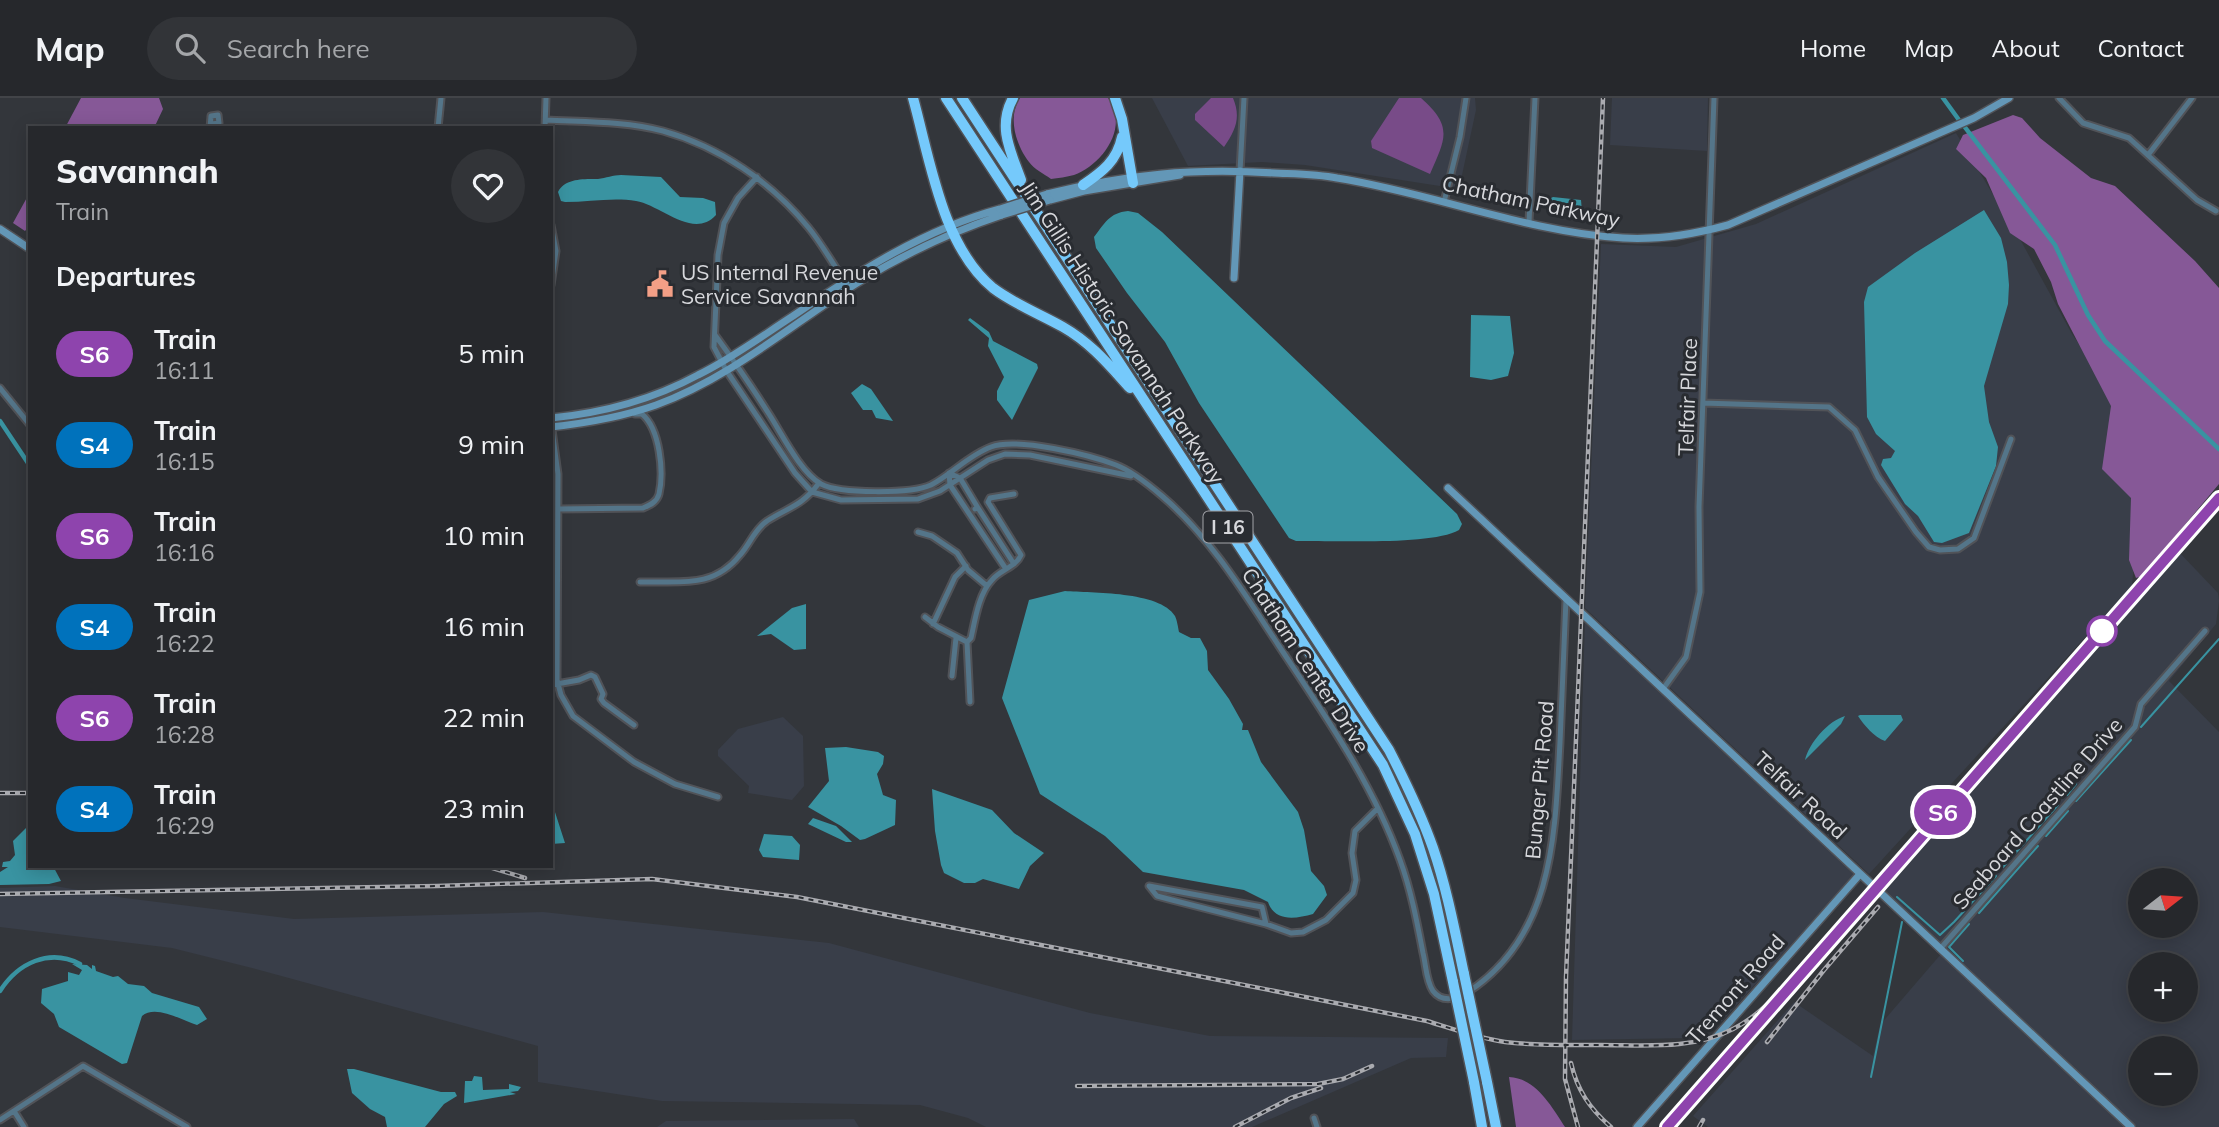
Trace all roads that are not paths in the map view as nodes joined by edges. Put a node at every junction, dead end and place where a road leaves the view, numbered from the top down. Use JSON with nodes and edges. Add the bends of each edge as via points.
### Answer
{"nodes":[{"id":1,"x":441,"y":98,"type":"edge"},
{"id":2,"x":546,"y":98,"type":"edge"},
{"id":3,"x":913,"y":98,"type":"edge"},
{"id":4,"x":946,"y":98,"type":"edge"},
{"id":5,"x":962,"y":98,"type":"edge"},
{"id":6,"x":1013,"y":98,"type":"edge"},
{"id":7,"x":1115,"y":98,"type":"edge"},
{"id":8,"x":1122,"y":98,"type":"edge"},
{"id":9,"x":1244,"y":98,"type":"edge"},
{"id":10,"x":1466,"y":98,"type":"edge"},
{"id":11,"x":1535,"y":98,"type":"edge"},
{"id":12,"x":1714,"y":98,"type":"edge"},
{"id":13,"x":2009,"y":98,"type":"edge"},
{"id":14,"x":2059,"y":98,"type":"edge"},
{"id":15,"x":2192,"y":98,"type":"edge"},
{"id":16,"x":1122,"y":119,"type":"junction"},
{"id":17,"x":546,"y":120,"type":"junction"},
{"id":18,"x":438,"y":126,"type":"edge"},
{"id":19,"x":545,"y":126,"type":"edge"},
{"id":20,"x":2148,"y":155,"type":"junction"},
{"id":21,"x":1240,"y":171,"type":"junction"},
{"id":22,"x":757,"y":177,"type":"junction"},
{"id":23,"x":1135,"y":179,"type":"junction"},
{"id":24,"x":1083,"y":185,"type":"junction"},
{"id":25,"x":1025,"y":194,"type":"junction"},
{"id":26,"x":1049,"y":197,"type":"junction"},
{"id":27,"x":1444,"y":202,"type":"junction"},
{"id":28,"x":2216,"y":211,"type":"dead end"},
{"id":29,"x":1529,"y":222,"type":"junction"},
{"id":30,"x":0,"y":229,"type":"edge"},
{"id":31,"x":951,"y":230,"type":"junction"},
{"id":32,"x":1708,"y":230,"type":"junction"},
{"id":33,"x":553,"y":238,"type":"edge"},
{"id":34,"x":28,"y":248,"type":"edge"},
{"id":35,"x":553,"y":268,"type":"edge"},
{"id":36,"x":1234,"y":278,"type":"dead end"},
{"id":37,"x":847,"y":285,"type":"junction"},
{"id":38,"x":715,"y":335,"type":"junction"},
{"id":39,"x":732,"y":355,"type":"junction"},
{"id":40,"x":721,"y":362,"type":"junction"},
{"id":41,"x":736,"y":364,"type":"junction"},
{"id":42,"x":726,"y":370,"type":"junction"},
{"id":43,"x":0,"y":388,"type":"edge"},
{"id":44,"x":1703,"y":403,"type":"junction"},
{"id":45,"x":656,"y":405,"type":"junction"},
{"id":46,"x":599,"y":420,"type":"junction"},
{"id":47,"x":649,"y":421,"type":"junction"},
{"id":48,"x":28,"y":423,"type":"edge"},
{"id":49,"x":553,"y":423,"type":"edge"},
{"id":50,"x":553,"y":424,"type":"edge"},
{"id":51,"x":1160,"y":424,"type":"junction"},
{"id":52,"x":553,"y":438,"type":"edge"},
{"id":53,"x":2011,"y":439,"type":"dead end"},
{"id":54,"x":949,"y":473,"type":"junction"},
{"id":55,"x":1138,"y":477,"type":"junction"},
{"id":56,"x":960,"y":478,"type":"junction"},
{"id":57,"x":819,"y":483,"type":"junction"},
{"id":58,"x":950,"y":485,"type":"junction"},
{"id":59,"x":1448,"y":488,"type":"dead end"},
{"id":60,"x":812,"y":492,"type":"junction"},
{"id":61,"x":1014,"y":494,"type":"dead end"},
{"id":62,"x":554,"y":497,"type":"edge"},
{"id":63,"x":978,"y":508,"type":"junction"},
{"id":64,"x":558,"y":509,"type":"junction"},
{"id":65,"x":969,"y":513,"type":"junction"},
{"id":66,"x":918,"y":532,"type":"dead end"},
{"id":67,"x":1014,"y":564,"type":"junction"},
{"id":68,"x":966,"y":566,"type":"junction"},
{"id":69,"x":1006,"y":569,"type":"junction"},
{"id":70,"x":640,"y":582,"type":"dead end"},
{"id":71,"x":987,"y":586,"type":"junction"},
{"id":72,"x":1566,"y":599,"type":"junction"},
{"id":73,"x":925,"y":617,"type":"dead end"},
{"id":74,"x":933,"y":624,"type":"junction"},
{"id":75,"x":2205,"y":631,"type":"dead end"},
{"id":76,"x":957,"y":638,"type":"junction"},
{"id":77,"x":967,"y":642,"type":"junction"},
{"id":78,"x":952,"y":676,"type":"dead end"},
{"id":79,"x":555,"y":684,"type":"edge"},
{"id":80,"x":1663,"y":689,"type":"junction"},
{"id":81,"x":970,"y":702,"type":"dead end"},
{"id":82,"x":634,"y":725,"type":"dead end"},
{"id":83,"x":718,"y":797,"type":"dead end"},
{"id":84,"x":1378,"y":808,"type":"junction"},
{"id":85,"x":1860,"y":874,"type":"junction"},
{"id":86,"x":1266,"y":924,"type":"junction"},
{"id":87,"x":1940,"y":949,"type":"junction"},
{"id":88,"x":1479,"y":984,"type":"joint"},
{"id":89,"x":14,"y":1111,"type":"junction"},
{"id":90,"x":1314,"y":1118,"type":"dead end"},
{"id":91,"x":0,"y":1120,"type":"edge"},
{"id":92,"x":24,"y":1127,"type":"edge"},
{"id":93,"x":187,"y":1127,"type":"edge"},
{"id":94,"x":1317,"y":1127,"type":"edge"},
{"id":95,"x":1482,"y":1127,"type":"edge"},
{"id":96,"x":1496,"y":1127,"type":"edge"},
{"id":97,"x":1637,"y":1127,"type":"edge"},
{"id":98,"x":2131,"y":1127,"type":"edge"}],
"edges":[{"from":1,"to":18,"type":"street"},
{"from":2,"to":17,"type":"street"},
{"from":3,"to":31,"type":"highway"},
{"from":4,"to":51,"type":"highway","name":"Jim Gillis Historic Savannah Parkway","number":"I 16"},
{"from":5,"to":25,"type":"highway","name":"Jim Gillis Historic Savannah Parkway","number":"I 16"},
{"from":6,"to":25,"type":"highway","via":[[1005,132]]},
{"from":7,"to":16,"type":"highway"},
{"from":8,"to":23,"type":"highway"},
{"from":9,"to":21,"type":"street"},
{"from":10,"to":27,"type":"street"},
{"from":11,"to":29,"type":"street"},
{"from":12,"to":32,"type":"street","name":"Telfair Place"},
{"from":13,"to":32,"type":"main road","name":"Chatham Parkway","via":[[1974,118]]},
{"from":14,"to":20,"type":"street","via":[[2079,121],[2125,136]]},
{"from":15,"to":20,"type":"street"},
{"from":16,"to":23,"type":"highway"},
{"from":16,"to":24,"type":"highway","via":[[1123,135],[1114,159]]},
{"from":17,"to":19,"type":"street"},
{"from":17,"to":22,"type":"street","via":[[661,131],[711,149]]},
{"from":20,"to":28,"type":"street","via":[[2197,200]]},
{"from":21,"to":23,"type":"main road","name":"Chatham Parkway"},
{"from":21,"to":27,"type":"main road","name":"Chatham Parkway","via":[[1334,177]]},
{"from":21,"to":36,"type":"main road"},
{"from":22,"to":37,"type":"street","via":[[807,226]]},
{"from":22,"to":38,"type":"street","via":[[724,223]]},
{"from":23,"to":24,"type":"main road","name":"Chatham Parkway"},
{"from":23,"to":26,"type":"main road","name":"Chatham Parkway"},
{"from":24,"to":26,"type":"main road","name":"Chatham Parkway"},
{"from":25,"to":96,"type":"highway","name":"Jim Gillis Historic Savannah Parkway","number":"I 16","bridge":true,"via":[[1389,750],[1433,848],[1447,897]]},
{"from":26,"to":31,"type":"main road","name":"Chatham Parkway","bridge":true},
{"from":27,"to":29,"type":"main road","name":"Chatham Parkway"},
{"from":29,"to":32,"type":"main road","name":"Chatham Parkway","via":[[1625,239]]},
{"from":30,"to":34,"type":"main road"},
{"from":31,"to":37,"type":"main road","name":"Chatham Parkway","via":[[899,251]]},
{"from":31,"to":51,"type":"highway","via":[[991,286],[1095,350]]},
{"from":32,"to":44,"type":"street","name":"Telfair Place"},
{"from":33,"to":35,"type":"street"},
{"from":37,"to":39,"type":"main road","name":"Chatham Parkway"},
{"from":37,"to":41,"type":"main road","name":"Chatham Parkway"},
{"from":38,"to":39,"type":"street"},
{"from":38,"to":40,"type":"street","via":[[713,347]]},
{"from":39,"to":40,"type":"main road","name":"Chatham Parkway"},
{"from":39,"to":41,"type":"street"},
{"from":40,"to":42,"type":"street"},
{"from":40,"to":49,"type":"main road","name":"Chatham Parkway","via":[[642,400]]},
{"from":41,"to":42,"type":"main road","name":"Chatham Parkway"},
{"from":41,"to":57,"type":"street","via":[[802,466]]},
{"from":42,"to":45,"type":"main road","name":"Chatham Parkway"},
{"from":42,"to":60,"type":"street"},
{"from":43,"to":48,"type":"street"},
{"from":44,"to":53,"type":"street","via":[[1829,407],[1855,430],[1878,477],[1916,532],[1928,547],[1940,550],[1958,549],[1974,538]]},
{"from":44,"to":80,"type":"street","name":"Telfair Place","via":[[1700,592],[1686,657]]},
{"from":45,"to":46,"type":"main road","name":"Chatham Parkway"},
{"from":45,"to":47,"type":"street"},
{"from":46,"to":47,"type":"street","via":[[638,414]]},
{"from":46,"to":50,"type":"main road","name":"Chatham Parkway"},
{"from":47,"to":64,"type":"street","via":[[659,445],[660,463],[659,495],[652,505]]},
{"from":51,"to":95,"type":"highway","name":"Jim Gillis Historic Savannah Parkway","number":"I 16","bridge":true,"via":[[1383,765],[1415,834],[1429,874]]},
{"from":52,"to":62,"type":"street","via":[[558,474]]},
{"from":54,"to":55,"type":"street","name":"Chatham Center Drive","via":[[991,447],[1010,443],[1100,460]]},
{"from":54,"to":56,"type":"street"},
{"from":54,"to":57,"type":"street","name":"Chatham Center Drive","via":[[916,489],[842,490]]},
{"from":54,"to":58,"type":"street"},
{"from":55,"to":56,"type":"street","name":"Chatham Center Drive","via":[[1016,453],[996,456]]},
{"from":55,"to":84,"type":"street","name":"Chatham Center Drive","via":[[1221,559],[1327,719]]},
{"from":56,"to":58,"type":"street","name":"Chatham Center Drive"},
{"from":56,"to":63,"type":"street"},
{"from":57,"to":60,"type":"street"},
{"from":58,"to":60,"type":"street","name":"Chatham Center Drive","via":[[929,496],[902,500],[841,500]]},
{"from":58,"to":65,"type":"street"},
{"from":59,"to":72,"type":"main road","name":"Telfair Road"},
{"from":60,"to":70,"type":"street","via":[[767,522],[723,573],[705,580]]},
{"from":61,"to":67,"type":"street","via":[[988,502],[1021,555]]},
{"from":62,"to":64,"type":"street"},
{"from":63,"to":65,"type":"street"},
{"from":63,"to":67,"type":"street"},
{"from":64,"to":79,"type":"street"},
{"from":65,"to":69,"type":"street"},
{"from":66,"to":68,"type":"street","via":[[957,552]]},
{"from":67,"to":69,"type":"street"},
{"from":68,"to":71,"type":"street"},
{"from":68,"to":74,"type":"street","via":[[955,577]]},
{"from":69,"to":71,"type":"street"},
{"from":71,"to":77,"type":"street"},
{"from":72,"to":80,"type":"main road","name":"Telfair Road"},
{"from":72,"to":88,"type":"street","name":"Bunger Pit Road","via":[[1556,828],[1547,875],[1522,938]]},
{"from":73,"to":74,"type":"street"},
{"from":74,"to":76,"type":"street"},
{"from":75,"to":87,"type":"street","name":"Seaboard Coastline Drive","via":[[2141,704],[2135,727]]},
{"from":76,"to":77,"type":"street"},
{"from":76,"to":78,"type":"street"},
{"from":77,"to":81,"type":"street"},
{"from":79,"to":82,"type":"street","via":[[595,677],[604,703]]},
{"from":79,"to":83,"type":"street","via":[[573,716],[635,762],[675,785]]},
{"from":80,"to":85,"type":"main road","name":"Telfair Road"},
{"from":84,"to":86,"type":"street","via":[[1355,831],[1356,880],[1346,902],[1303,932],[1291,933]]},
{"from":84,"to":88,"type":"street","name":"Chatham Center Drive","via":[[1407,884],[1432,989],[1443,999],[1455,999]]},
{"from":85,"to":87,"type":"main road","name":"Telfair Road"},
{"from":85,"to":97,"type":"main road","name":"Tremont Road"},
{"from":86,"to":86,"type":"street","via":[[1157,896],[1149,886],[1262,907]]},
{"from":87,"to":98,"type":"main road","name":"Telfair Road"},
{"from":89,"to":91,"type":"street"},
{"from":89,"to":92,"type":"street"},
{"from":89,"to":93,"type":"street","via":[[83,1066]]},
{"from":90,"to":94,"type":"street"}]}
